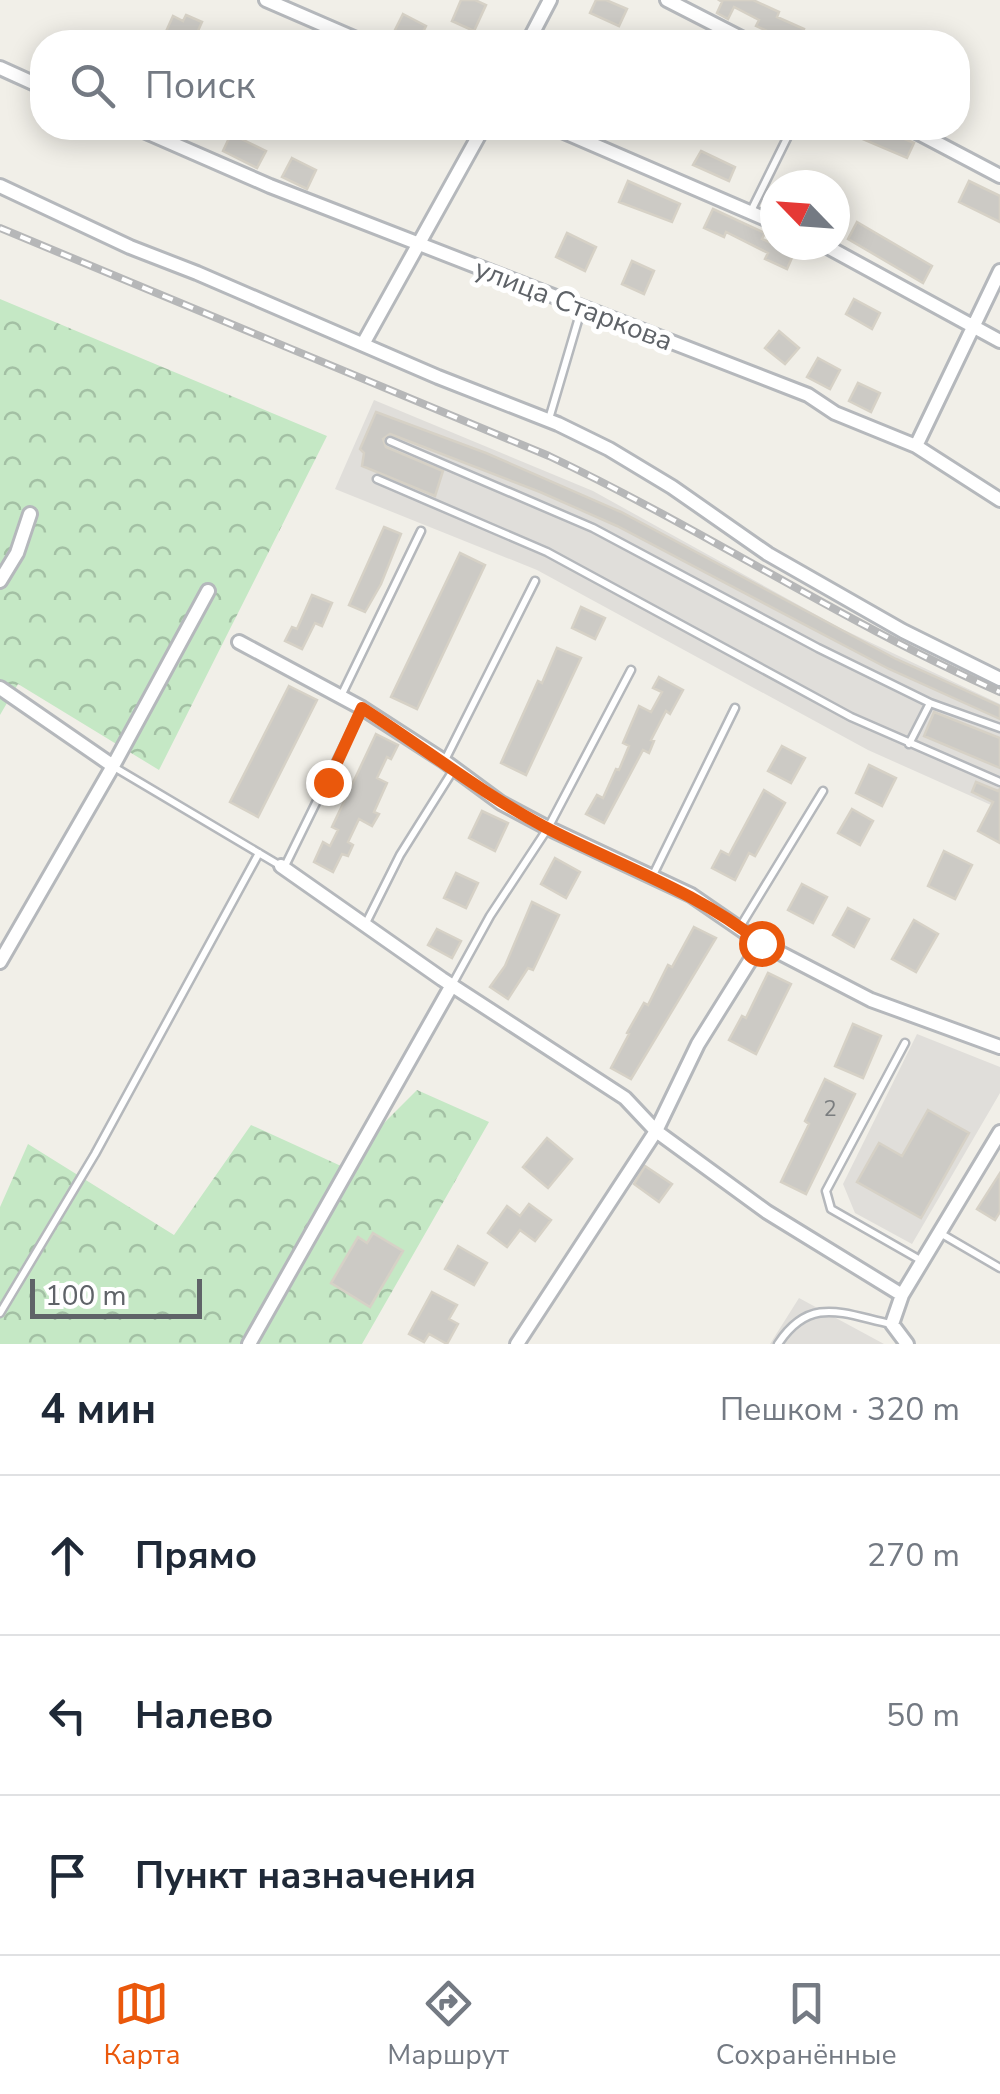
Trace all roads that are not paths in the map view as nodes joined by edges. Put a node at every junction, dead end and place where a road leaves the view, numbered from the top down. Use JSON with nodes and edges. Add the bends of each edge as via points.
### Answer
{"nodes":[{"id":1,"x":266,"y":0,"type":"edge"},
{"id":2,"x":550,"y":0,"type":"edge"},
{"id":3,"x":666,"y":0,"type":"edge"},
{"id":4,"x":335,"y":30,"type":"edge"},
{"id":5,"x":534,"y":30,"type":"edge"},
{"id":6,"x":725,"y":30,"type":"edge"},
{"id":7,"x":0,"y":68,"type":"edge"},
{"id":8,"x":30,"y":81,"type":"edge"},
{"id":9,"x":164,"y":140,"type":"edge"},
{"id":10,"x":476,"y":140,"type":"edge"},
{"id":11,"x":583,"y":140,"type":"edge"},
{"id":12,"x":786,"y":140,"type":"edge"},
{"id":13,"x":932,"y":140,"type":"edge"},
{"id":14,"x":1000,"y":176,"type":"edge"},
{"id":15,"x":0,"y":186,"type":"edge"},
{"id":16,"x":750,"y":212,"type":"junction"},
{"id":17,"x":760,"y":216,"type":"edge"},
{"id":18,"x":418,"y":243,"type":"junction"},
{"id":19,"x":850,"y":259,"type":"edge"},
{"id":20,"x":1000,"y":271,"type":"edge"},
{"id":21,"x":582,"y":307,"type":"junction"},
{"id":22,"x":974,"y":328,"type":"junction"},
{"id":23,"x":1000,"y":341,"type":"edge"},
{"id":24,"x":363,"y":344,"type":"junction"},
{"id":25,"x":549,"y":420,"type":"junction"},
{"id":26,"x":390,"y":440,"type":"dead end"},
{"id":27,"x":916,"y":446,"type":"junction"},
{"id":28,"x":377,"y":479,"type":"dead end"},
{"id":29,"x":1000,"y":500,"type":"edge"},
{"id":30,"x":30,"y":514,"type":"dead end"},
{"id":31,"x":421,"y":531,"type":"dead end"},
{"id":32,"x":0,"y":581,"type":"edge"},
{"id":33,"x":535,"y":581,"type":"dead end"},
{"id":34,"x":208,"y":591,"type":"dead end"},
{"id":35,"x":239,"y":642,"type":"dead end"},
{"id":36,"x":631,"y":670,"type":"dead end"},
{"id":37,"x":1000,"y":679,"type":"edge"},
{"id":38,"x":0,"y":688,"type":"edge"},
{"id":39,"x":341,"y":696,"type":"junction"},
{"id":40,"x":930,"y":703,"type":"junction"},
{"id":41,"x":362,"y":708,"type":"junction"},
{"id":42,"x":735,"y":708,"type":"dead end"},
{"id":43,"x":1000,"y":728,"type":"edge"},
{"id":44,"x":909,"y":744,"type":"junction"},
{"id":45,"x":449,"y":764,"type":"junction"},
{"id":46,"x":113,"y":766,"type":"junction"},
{"id":47,"x":1000,"y":782,"type":"edge"},
{"id":48,"x":823,"y":791,"type":"dead end"},
{"id":49,"x":548,"y":828,"type":"junction"},
{"id":50,"x":258,"y":853,"type":"junction"},
{"id":51,"x":282,"y":867,"type":"junction"},
{"id":52,"x":651,"y":878,"type":"junction"},
{"id":53,"x":366,"y":924,"type":"junction"},
{"id":54,"x":740,"y":926,"type":"junction"},
{"id":55,"x":761,"y":943,"type":"junction"},
{"id":56,"x":0,"y":962,"type":"edge"},
{"id":57,"x":452,"y":985,"type":"junction"},
{"id":58,"x":906,"y":1043,"type":"dead end"},
{"id":59,"x":1000,"y":1047,"type":"edge"},
{"id":60,"x":656,"y":1131,"type":"junction"},
{"id":61,"x":1000,"y":1132,"type":"edge"},
{"id":62,"x":939,"y":1233,"type":"junction"},
{"id":63,"x":922,"y":1261,"type":"junction"},
{"id":64,"x":1000,"y":1268,"type":"edge"},
{"id":65,"x":902,"y":1295,"type":"junction"},
{"id":66,"x":0,"y":1314,"type":"edge"},
{"id":67,"x":892,"y":1324,"type":"junction"},
{"id":68,"x":249,"y":1344,"type":"edge"},
{"id":69,"x":517,"y":1344,"type":"edge"},
{"id":70,"x":778,"y":1344,"type":"edge"},
{"id":71,"x":907,"y":1344,"type":"edge"}],
"edges":[{"from":1,"to":4,"type":"street"},
{"from":2,"to":5,"type":"street"},
{"from":3,"to":6,"type":"street"},
{"from":7,"to":8,"type":"street"},
{"from":9,"to":18,"type":"street","name":"улица Старкова"},
{"from":10,"to":18,"type":"street"},
{"from":11,"to":16,"type":"street"},
{"from":12,"to":16,"type":"lane"},
{"from":13,"to":14,"type":"street"},
{"from":15,"to":24,"type":"street"},
{"from":16,"to":17,"type":"street"},
{"from":18,"to":21,"type":"street","name":"улица Старкова"},
{"from":18,"to":24,"type":"street"},
{"from":19,"to":22,"type":"street"},
{"from":20,"to":22,"type":"street"},
{"from":21,"to":25,"type":"lane"},
{"from":21,"to":27,"type":"street","name":"улица Старкова","via":[[808,395]]},
{"from":22,"to":23,"type":"street"},
{"from":22,"to":27,"type":"street"},
{"from":24,"to":25,"type":"street"},
{"from":25,"to":37,"type":"street","via":[[609,449],[768,554],[902,631]]},
{"from":26,"to":40,"type":"lane","via":[[592,528]]},
{"from":27,"to":29,"type":"street","name":"улица Старкова"},
{"from":28,"to":44,"type":"lane","via":[[547,552]]},
{"from":30,"to":32,"type":"street"},
{"from":31,"to":39,"type":"lane"},
{"from":33,"to":45,"type":"lane"},
{"from":34,"to":46,"type":"street"},
{"from":35,"to":39,"type":"street"},
{"from":36,"to":49,"type":"lane"},
{"from":38,"to":46,"type":"street"},
{"from":39,"to":41,"type":"street"},
{"from":40,"to":43,"type":"lane"},
{"from":40,"to":44,"type":"lane"},
{"from":41,"to":45,"type":"street"},
{"from":41,"to":51,"type":"lane"},
{"from":42,"to":52,"type":"lane"},
{"from":44,"to":47,"type":"lane"},
{"from":45,"to":49,"type":"street"},
{"from":45,"to":53,"type":"lane"},
{"from":46,"to":50,"type":"lane"},
{"from":46,"to":56,"type":"street"},
{"from":48,"to":54,"type":"lane"},
{"from":49,"to":52,"type":"street"},
{"from":49,"to":57,"type":"lane"},
{"from":50,"to":51,"type":"lane"},
{"from":50,"to":66,"type":"lane"},
{"from":51,"to":53,"type":"street"},
{"from":52,"to":54,"type":"street"},
{"from":53,"to":57,"type":"street"},
{"from":54,"to":55,"type":"street"},
{"from":55,"to":59,"type":"street","via":[[870,1000]]},
{"from":55,"to":60,"type":"street","via":[[698,1044]]},
{"from":57,"to":60,"type":"street","via":[[624,1098]]},
{"from":57,"to":68,"type":"street"},
{"from":58,"to":63,"type":"lane","via":[[826,1191],[831,1209]]},
{"from":60,"to":65,"type":"street","via":[[767,1212]]},
{"from":60,"to":69,"type":"street"},
{"from":61,"to":62,"type":"street"},
{"from":62,"to":63,"type":"street"},
{"from":62,"to":64,"type":"lane"},
{"from":63,"to":65,"type":"street"},
{"from":65,"to":67,"type":"street"},
{"from":67,"to":70,"type":"lane","via":[[828,1310],[808,1313]]},
{"from":67,"to":71,"type":"street"}]}
